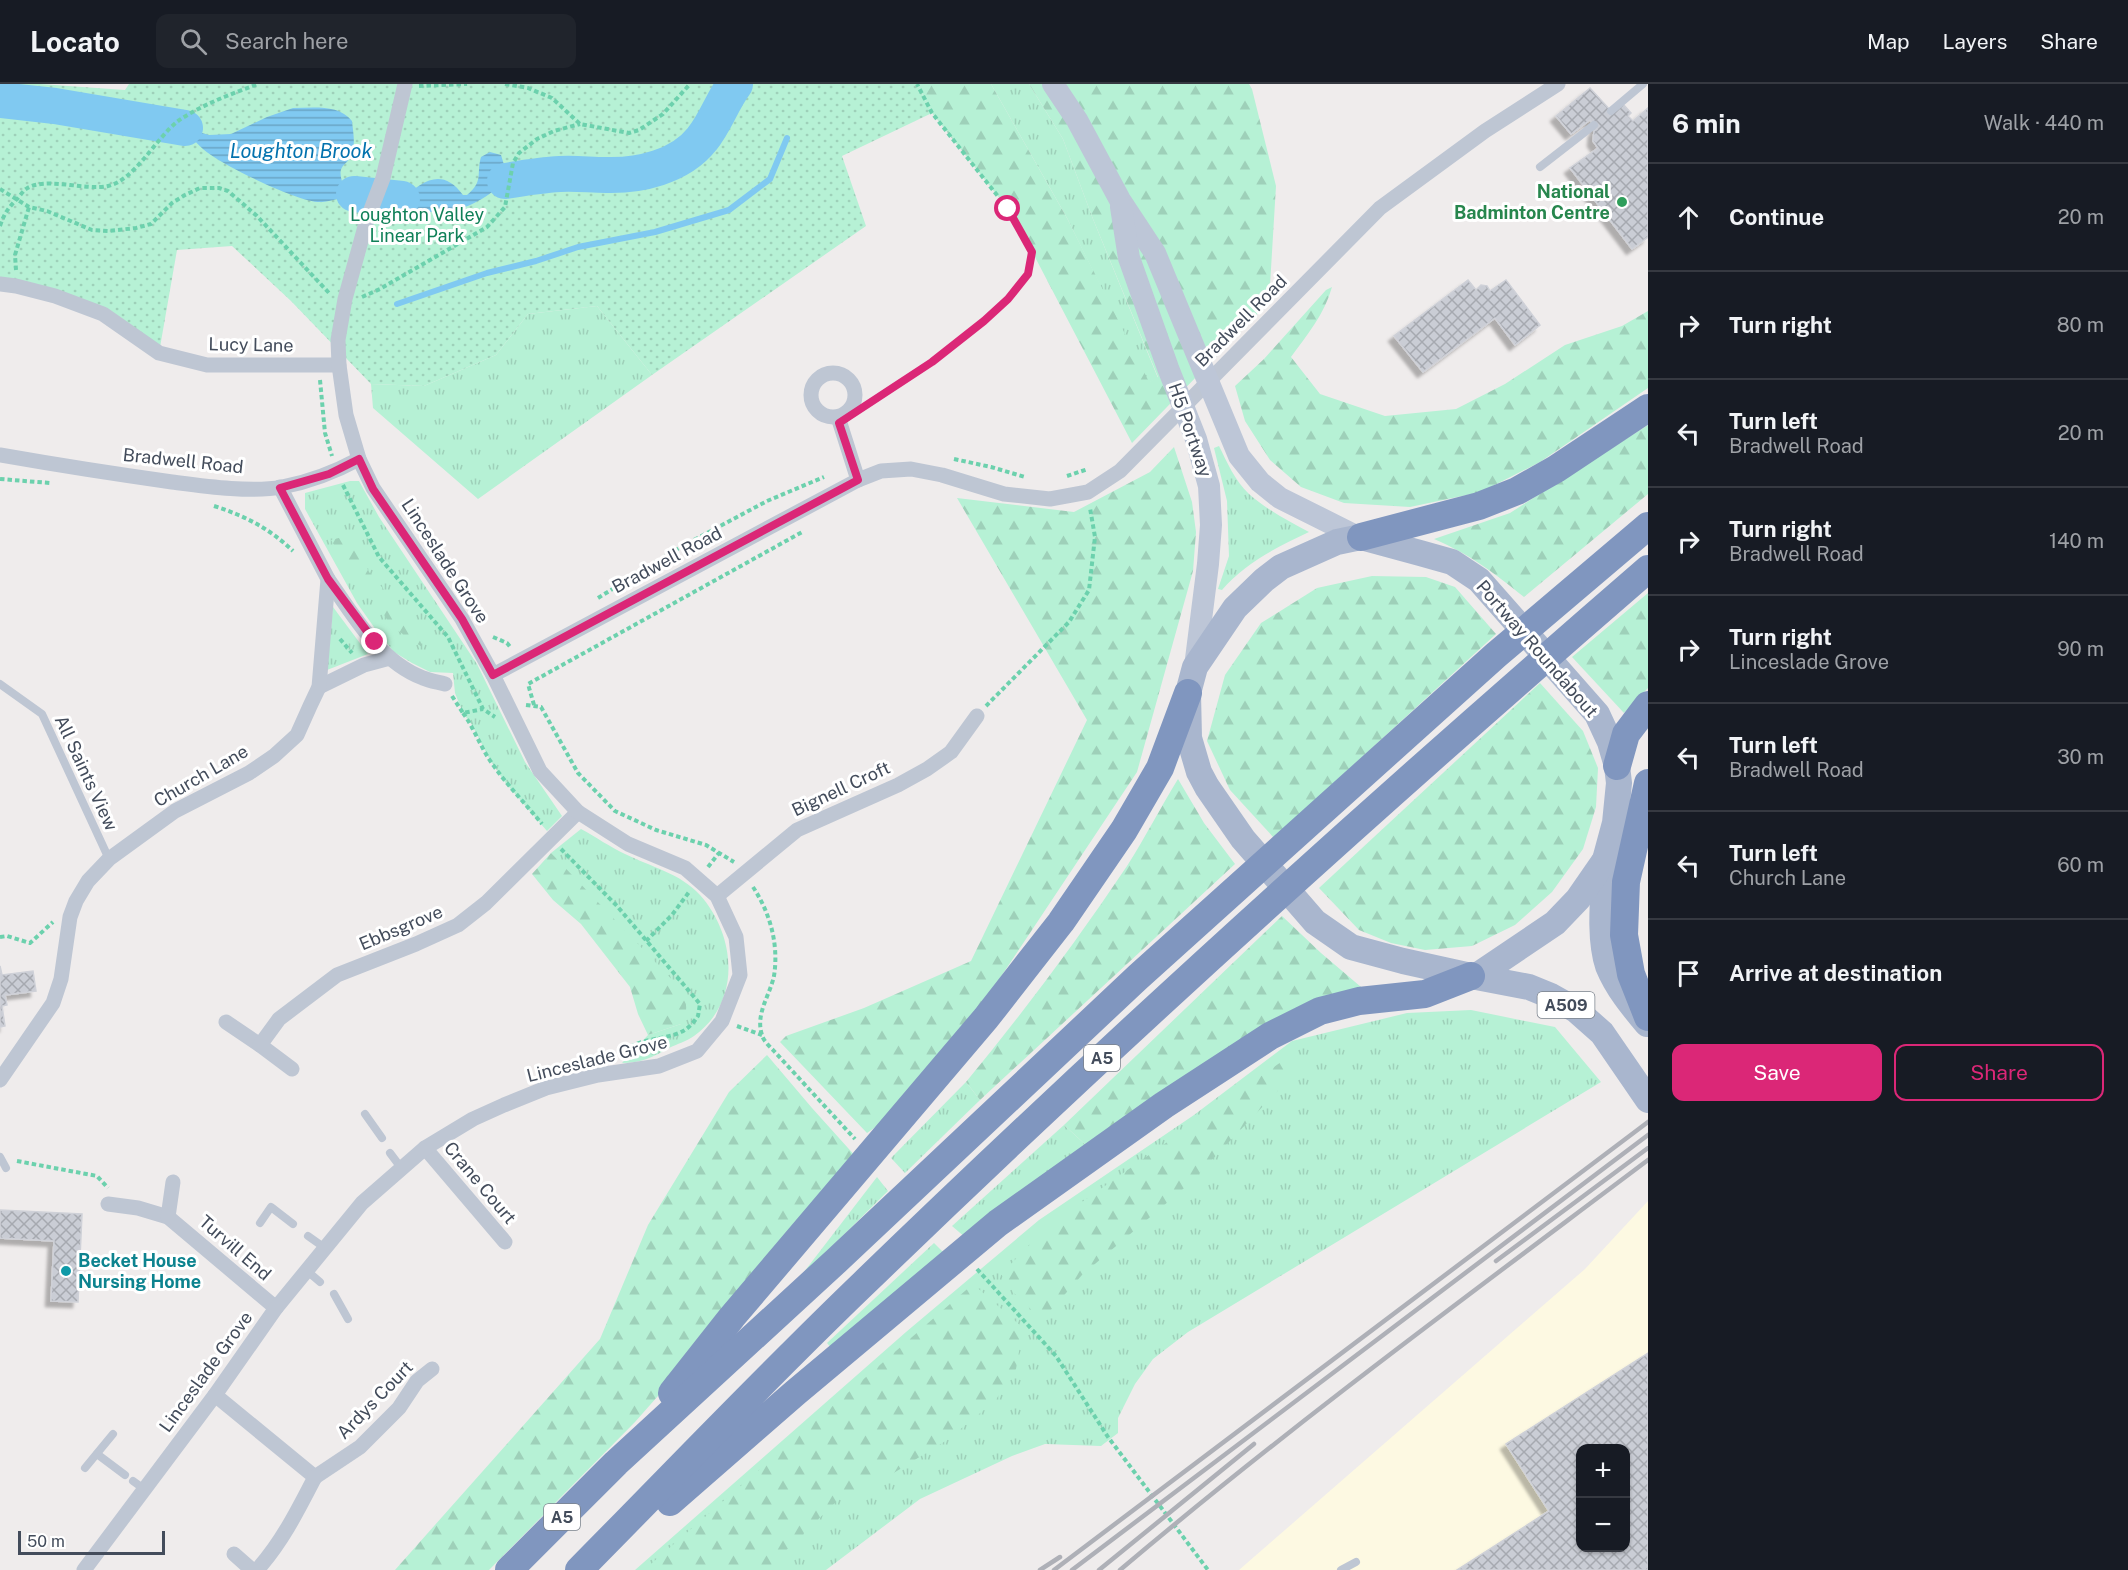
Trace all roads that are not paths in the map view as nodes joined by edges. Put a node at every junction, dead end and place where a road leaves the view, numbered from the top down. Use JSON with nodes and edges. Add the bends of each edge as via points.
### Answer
{"nodes":[{"id":1,"x":1053,"y":84,"type":"edge"},
{"id":2,"x":1558,"y":84,"type":"edge"},
{"id":3,"x":1643,"y":84,"type":"edge"},
{"id":4,"x":405,"y":85,"type":"edge"},
{"id":5,"x":1611,"y":111,"type":"dead end"},
{"id":6,"x":1594,"y":124,"type":"dead end"},
{"id":7,"x":1540,"y":167,"type":"dead end"},
{"id":8,"x":1120,"y":200,"type":"junction"},
{"id":9,"x":0,"y":284,"type":"edge"},
{"id":10,"x":339,"y":365,"type":"junction"},
{"id":11,"x":1648,"y":408,"type":"edge"},
{"id":12,"x":839,"y":420,"type":"road end"},
{"id":13,"x":0,"y":455,"type":"edge"},
{"id":14,"x":359,"y":459,"type":"junction"},
{"id":15,"x":856,"y":472,"type":"junction"},
{"id":16,"x":280,"y":488,"type":"junction"},
{"id":17,"x":1648,"y":526,"type":"edge"},
{"id":18,"x":1359,"y":537,"type":"junction"},
{"id":19,"x":1648,"y":569,"type":"edge"},
{"id":20,"x":328,"y":579,"type":"junction"},
{"id":21,"x":390,"y":658,"type":"junction"},
{"id":22,"x":493,"y":675,"type":"junction"},
{"id":23,"x":1192,"y":680,"type":"junction"},
{"id":24,"x":0,"y":684,"type":"edge"},
{"id":25,"x":445,"y":684,"type":"road end"},
{"id":26,"x":319,"y":687,"type":"junction"},
{"id":27,"x":1648,"y":705,"type":"edge"},
{"id":28,"x":977,"y":716,"type":"road end"},
{"id":29,"x":1617,"y":766,"type":"junction"},
{"id":30,"x":1648,"y":783,"type":"edge"},
{"id":31,"x":578,"y":812,"type":"junction"},
{"id":32,"x":109,"y":858,"type":"junction"},
{"id":33,"x":1605,"y":860,"type":"junction"},
{"id":34,"x":717,"y":896,"type":"junction"},
{"id":35,"x":1473,"y":976,"type":"junction"},
{"id":36,"x":1648,"y":1017,"type":"edge"},
{"id":37,"x":226,"y":1022,"type":"dead end"},
{"id":38,"x":1648,"y":1026,"type":"edge"},
{"id":39,"x":261,"y":1045,"type":"junction"},
{"id":40,"x":292,"y":1069,"type":"dead end"},
{"id":41,"x":0,"y":1080,"type":"edge"},
{"id":42,"x":1648,"y":1100,"type":"edge"},
{"id":43,"x":365,"y":1114,"type":"dead end"},
{"id":44,"x":382,"y":1138,"type":"dead end"},
{"id":45,"x":425,"y":1148,"type":"junction"},
{"id":46,"x":390,"y":1153,"type":"dead end"},
{"id":47,"x":0,"y":1158,"type":"edge"},
{"id":48,"x":6,"y":1168,"type":"dead end"},
{"id":49,"x":402,"y":1168,"type":"junction"},
{"id":50,"x":173,"y":1182,"type":"dead end"},
{"id":51,"x":110,"y":1205,"type":"road end"},
{"id":52,"x":168,"y":1217,"type":"junction"},
{"id":53,"x":260,"y":1223,"type":"dead end"},
{"id":54,"x":293,"y":1224,"type":"dead end"},
{"id":55,"x":308,"y":1236,"type":"dead end"},
{"id":56,"x":505,"y":1242,"type":"dead end"},
{"id":57,"x":325,"y":1248,"type":"junction"},
{"id":58,"x":306,"y":1270,"type":"junction"},
{"id":59,"x":320,"y":1282,"type":"dead end"},
{"id":60,"x":334,"y":1294,"type":"dead end"},
{"id":61,"x":276,"y":1308,"type":"junction"},
{"id":62,"x":348,"y":1320,"type":"dead end"},
{"id":63,"x":432,"y":1369,"type":"dead end"},
{"id":64,"x":214,"y":1395,"type":"junction"},
{"id":65,"x":112,"y":1434,"type":"dead end"},
{"id":66,"x":97,"y":1454,"type":"junction"},
{"id":67,"x":616,"y":1463,"type":"junction"},
{"id":68,"x":85,"y":1468,"type":"dead end"},
{"id":69,"x":125,"y":1475,"type":"dead end"},
{"id":70,"x":315,"y":1478,"type":"junction"},
{"id":71,"x":234,"y":1554,"type":"dead end"},
{"id":72,"x":1356,"y":1562,"type":"dead end"},
{"id":73,"x":84,"y":1570,"type":"edge"},
{"id":74,"x":252,"y":1570,"type":"edge"},
{"id":75,"x":257,"y":1570,"type":"edge"},
{"id":76,"x":509,"y":1570,"type":"edge"},
{"id":77,"x":579,"y":1570,"type":"edge"},
{"id":78,"x":594,"y":1570,"type":"edge"},
{"id":79,"x":1341,"y":1570,"type":"edge"}],
"edges":[{"from":1,"to":8,"type":"street","name":"H5 Portway"},
{"from":2,"to":15,"type":"street","name":"Bradwell Road","via":[[1485,131],[1380,208],[1120,471],[1088,492],[1050,499],[1004,494],[911,469]]},
{"from":3,"to":5,"type":"lane"},
{"from":4,"to":10,"type":"street","name":"Linceslade Grove","via":[[390,151],[345,299],[338,340]]},
{"from":6,"to":7,"type":"lane"},
{"from":8,"to":18,"type":"street","name":"H5 Portway","via":[[1155,253],[1239,456],[1260,482],[1280,498]]},
{"from":8,"to":23,"type":"street","name":"H5 Portway","via":[[1129,258],[1196,439],[1209,486],[1208,564]]},
{"from":9,"to":10,"type":"street","name":"Lucy Lane","via":[[55,296],[103,314],[159,353],[207,365]]},
{"from":10,"to":14,"type":"street","name":"Linceslade Grove","via":[[346,415]]},
{"from":11,"to":18,"type":"highway","via":[[1517,491],[1479,506]]},
{"from":12,"to":15,"type":"street"},
{"from":13,"to":16,"type":"street","name":"Bradwell Road","via":[[208,486]]},
{"from":14,"to":16,"type":"street","name":"Bradwell Road","via":[[329,474]]},
{"from":14,"to":22,"type":"street","name":"Linceslade Grove","via":[[373,489],[462,619]]},
{"from":15,"to":22,"type":"street","name":"Bradwell Road"},
{"from":16,"to":20,"type":"street"},
{"from":17,"to":67,"type":"highway","number":"A5","via":[[1496,655],[1146,969]]},
{"from":18,"to":23,"type":"main road","via":[[1304,556],[1264,580],[1235,608]]},
{"from":18,"to":29,"type":"main road","name":"Portway Roundabout","via":[[1452,562],[1479,580],[1597,714]]},
{"from":19,"to":77,"type":"highway","number":"A5","via":[[1151,1011],[863,1284]]},
{"from":20,"to":21,"type":"street"},
{"from":20,"to":26,"type":"street","name":"Church Lane"},
{"from":21,"to":25,"type":"street","via":[[422,678]]},
{"from":21,"to":26,"type":"street","via":[[364,665]]},
{"from":22,"to":31,"type":"street","name":"Linceslade Grove","via":[[540,771]]},
{"from":23,"to":35,"type":"main road","via":[[1189,738],[1199,772],[1243,839],[1315,922],[1351,947]]},
{"from":23,"to":67,"type":"highway","via":[[1160,768],[1124,830],[1061,922],[986,1018],[732,1317]]},
{"from":24,"to":32,"type":"lane","name":"All Saints View","via":[[42,714]]},
{"from":26,"to":32,"type":"street","name":"Church Lane","via":[[297,735],[274,756],[175,811]]},
{"from":27,"to":29,"type":"highway","via":[[1626,734]]},
{"from":28,"to":34,"type":"street","name":"Bignell Croft","via":[[951,752],[927,769],[797,830]]},
{"from":29,"to":33,"type":"main road","name":"Portway Roundabout","via":[[1618,802]]},
{"from":30,"to":36,"type":"highway","via":[[1626,882],[1624,935],[1632,974]]},
{"from":31,"to":34,"type":"street","name":"Linceslade Grove","via":[[628,844],[685,868]]},
{"from":31,"to":39,"type":"street","name":"Ebbsgrove","via":[[486,903],[458,925],[337,975],[279,1019]]},
{"from":32,"to":41,"type":"street","name":"Church Lane","via":[[76,901],[53,1003]]},
{"from":33,"to":35,"type":"main road","name":"Portway Roundabout","via":[[1578,899],[1555,923]]},
{"from":33,"to":38,"type":"main road","number":"A509","via":[[1604,944],[1608,966]]},
{"from":34,"to":45,"type":"street","name":"Linceslade Grove","via":[[736,937],[740,975],[722,1021],[697,1051],[659,1066],[598,1074],[546,1088],[473,1119]]},
{"from":35,"to":42,"type":"main road","number":"A509","via":[[1529,987],[1576,1010],[1602,1033]]},
{"from":35,"to":78,"type":"highway","via":[[1425,994],[1359,1001],[1320,1011],[1270,1036],[1164,1105],[998,1222]]},
{"from":37,"to":39,"type":"street"},
{"from":39,"to":40,"type":"street"},
{"from":43,"to":44,"type":"lane"},
{"from":45,"to":49,"type":"street","name":"Linceslade Grove"},
{"from":45,"to":56,"type":"street","name":"Crane Court"},
{"from":46,"to":49,"type":"lane"},
{"from":47,"to":48,"type":"lane"},
{"from":49,"to":57,"type":"street","name":"Linceslade Grove","via":[[362,1203]]},
{"from":50,"to":52,"type":"street"},
{"from":51,"to":52,"type":"street","name":"Turvill End"},
{"from":52,"to":61,"type":"street","name":"Turvill End"},
{"from":53,"to":54,"type":"lane","via":[[271,1207]]},
{"from":55,"to":57,"type":"lane"},
{"from":57,"to":58,"type":"street","name":"Linceslade Grove"},
{"from":58,"to":59,"type":"lane"},
{"from":58,"to":61,"type":"street","name":"Linceslade Grove"},
{"from":60,"to":62,"type":"lane"},
{"from":61,"to":64,"type":"street","name":"Linceslade Grove"},
{"from":63,"to":70,"type":"street","name":"Ardys Court","via":[[360,1447]]},
{"from":64,"to":70,"type":"street"},
{"from":64,"to":73,"type":"street","name":"Linceslade Grove","via":[[139,1485]]},
{"from":65,"to":66,"type":"lane"},
{"from":66,"to":68,"type":"lane"},
{"from":66,"to":69,"type":"lane"},
{"from":67,"to":76,"type":"highway","number":"A5"},
{"from":70,"to":75,"type":"street","name":"Ardys Court","via":[[293,1522]]},
{"from":71,"to":74,"type":"street"},
{"from":72,"to":79,"type":"lane"}]}
